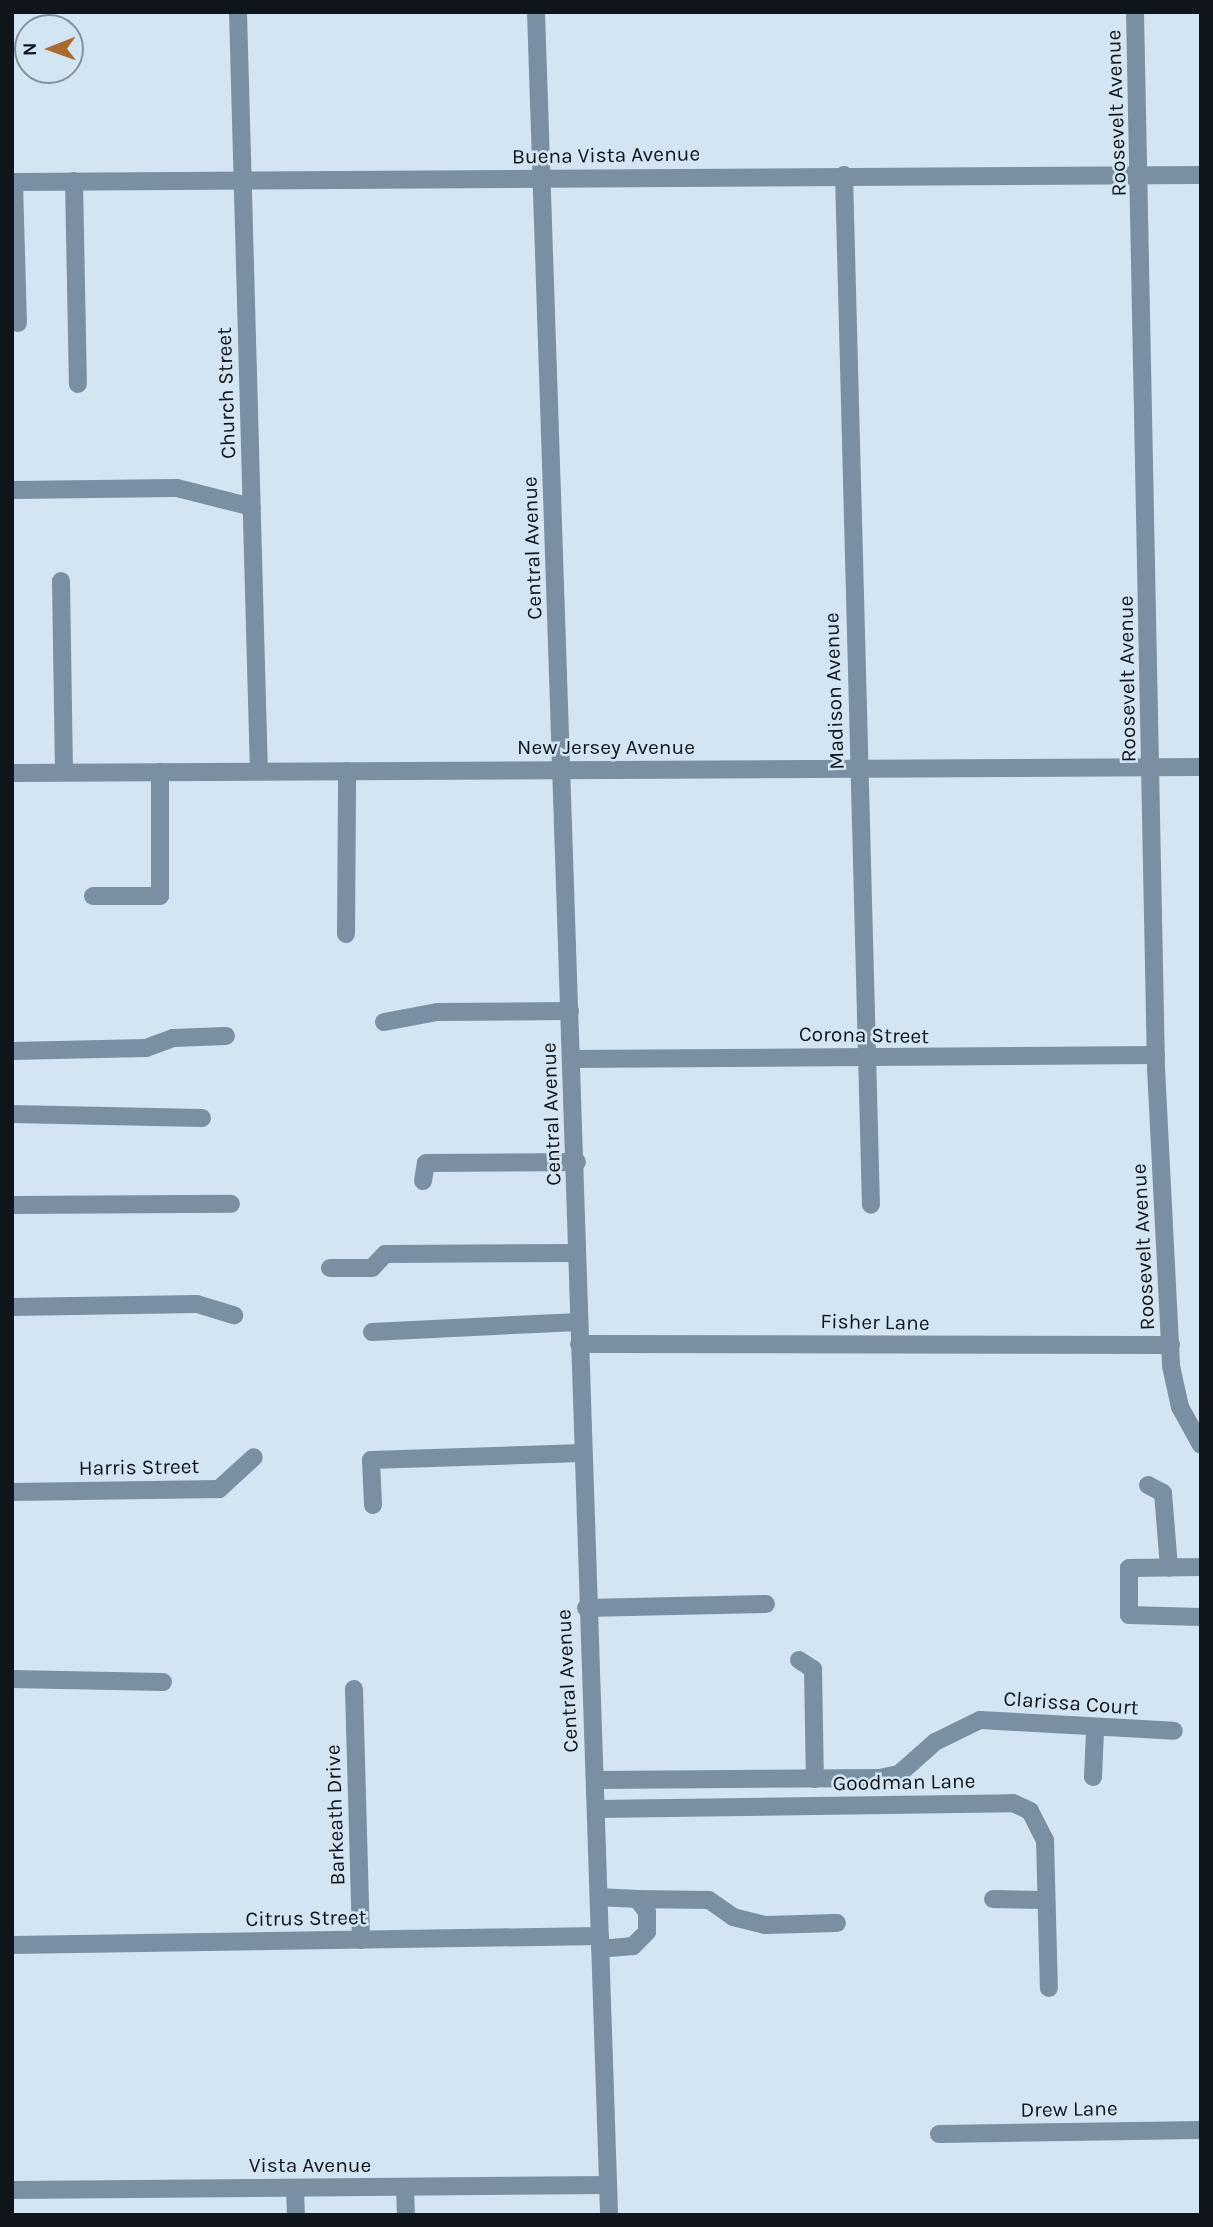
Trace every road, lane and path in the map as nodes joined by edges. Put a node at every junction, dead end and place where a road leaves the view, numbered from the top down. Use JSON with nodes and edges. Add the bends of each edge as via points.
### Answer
{"nodes":[{"id":1,"x":238,"y":12,"type":"edge"},
{"id":2,"x":536,"y":12,"type":"edge"},
{"id":3,"x":1135,"y":12,"type":"edge"},
{"id":4,"x":1142,"y":173,"type":"junction"},
{"id":5,"x":844,"y":175,"type":"junction"},
{"id":6,"x":1201,"y":175,"type":"edge"},
{"id":7,"x":542,"y":178,"type":"junction"},
{"id":8,"x":243,"y":180,"type":"junction"},
{"id":9,"x":74,"y":181,"type":"junction"},
{"id":10,"x":13,"y":182,"type":"edge"},
{"id":11,"x":18,"y":323,"type":"dead end"},
{"id":12,"x":78,"y":384,"type":"dead end"},
{"id":13,"x":12,"y":490,"type":"edge"},
{"id":14,"x":251,"y":508,"type":"junction"},
{"id":15,"x":61,"y":581,"type":"dead end"},
{"id":16,"x":1151,"y":766,"type":"junction"},
{"id":17,"x":1201,"y":767,"type":"edge"},
{"id":18,"x":859,"y":769,"type":"junction"},
{"id":19,"x":259,"y":771,"type":"junction"},
{"id":20,"x":347,"y":771,"type":"junction"},
{"id":21,"x":562,"y":771,"type":"junction"},
{"id":22,"x":64,"y":772,"type":"junction"},
{"id":23,"x":160,"y":772,"type":"junction"},
{"id":24,"x":12,"y":773,"type":"edge"},
{"id":25,"x":93,"y":896,"type":"dead end"},
{"id":26,"x":346,"y":934,"type":"dead end"},
{"id":27,"x":570,"y":1011,"type":"junction"},
{"id":28,"x":384,"y":1022,"type":"dead end"},
{"id":29,"x":226,"y":1036,"type":"dead end"},
{"id":30,"x":12,"y":1051,"type":"edge"},
{"id":31,"x":1156,"y":1055,"type":"junction"},
{"id":32,"x":572,"y":1059,"type":"junction"},
{"id":33,"x":868,"y":1060,"type":"junction"},
{"id":34,"x":12,"y":1114,"type":"edge"},
{"id":35,"x":202,"y":1118,"type":"dead end"},
{"id":36,"x":577,"y":1161,"type":"junction"},
{"id":37,"x":423,"y":1181,"type":"dead end"},
{"id":38,"x":231,"y":1204,"type":"dead end"},
{"id":39,"x":12,"y":1205,"type":"edge"},
{"id":40,"x":870,"y":1205,"type":"dead end"},
{"id":41,"x":576,"y":1253,"type":"junction"},
{"id":42,"x":330,"y":1268,"type":"dead end"},
{"id":43,"x":12,"y":1307,"type":"edge"},
{"id":44,"x":234,"y":1315,"type":"dead end"},
{"id":45,"x":579,"y":1322,"type":"junction"},
{"id":46,"x":372,"y":1332,"type":"dead end"},
{"id":47,"x":579,"y":1344,"type":"junction"},
{"id":48,"x":1171,"y":1345,"type":"junction"},
{"id":49,"x":1201,"y":1445,"type":"edge"},
{"id":50,"x":582,"y":1453,"type":"junction"},
{"id":51,"x":254,"y":1457,"type":"dead end"},
{"id":52,"x":1148,"y":1485,"type":"dead end"},
{"id":53,"x":12,"y":1492,"type":"edge"},
{"id":54,"x":373,"y":1505,"type":"dead end"},
{"id":55,"x":1201,"y":1567,"type":"edge"},
{"id":56,"x":1169,"y":1568,"type":"junction"},
{"id":57,"x":766,"y":1604,"type":"dead end"},
{"id":58,"x":586,"y":1608,"type":"junction"},
{"id":59,"x":1201,"y":1617,"type":"edge"},
{"id":60,"x":799,"y":1660,"type":"dead end"},
{"id":61,"x":12,"y":1679,"type":"edge"},
{"id":62,"x":163,"y":1682,"type":"dead end"},
{"id":63,"x":355,"y":1689,"type":"dead end"},
{"id":64,"x":1095,"y":1731,"type":"junction"},
{"id":65,"x":1174,"y":1731,"type":"dead end"},
{"id":66,"x":1094,"y":1777,"type":"dead end"},
{"id":67,"x":815,"y":1779,"type":"junction"},
{"id":68,"x":595,"y":1780,"type":"junction"},
{"id":69,"x":596,"y":1810,"type":"junction"},
{"id":70,"x":599,"y":1897,"type":"junction"},
{"id":71,"x":637,"y":1899,"type":"junction"},
{"id":72,"x":993,"y":1899,"type":"dead end"},
{"id":73,"x":1046,"y":1900,"type":"junction"},
{"id":74,"x":837,"y":1923,"type":"dead end"},
{"id":75,"x":361,"y":1940,"type":"junction"},
{"id":76,"x":600,"y":1942,"type":"junction"},
{"id":77,"x":12,"y":1945,"type":"edge"},
{"id":78,"x":1049,"y":1988,"type":"dead end"},
{"id":79,"x":1201,"y":2130,"type":"edge"},
{"id":80,"x":939,"y":2134,"type":"dead end"},
{"id":81,"x":608,"y":2185,"type":"junction"},
{"id":82,"x":295,"y":2188,"type":"junction"},
{"id":83,"x":405,"y":2188,"type":"junction"},
{"id":84,"x":12,"y":2190,"type":"edge"},
{"id":85,"x":296,"y":2215,"type":"edge"},
{"id":86,"x":406,"y":2215,"type":"edge"},
{"id":87,"x":609,"y":2215,"type":"edge"}],
"edges":[{"from":1,"to":8,"type":"street","name":"Church Street"},
{"from":2,"to":7,"type":"street","name":"Central Avenue"},
{"from":3,"to":4,"type":"street","name":"Roosevelt Avenue"},
{"from":4,"to":5,"type":"street","name":"Buena Vista Avenue"},
{"from":4,"to":6,"type":"street","name":"Buena Vista Avenue"},
{"from":4,"to":16,"type":"street","name":"Roosevelt Avenue"},
{"from":5,"to":7,"type":"street","name":"Buena Vista Avenue"},
{"from":5,"to":18,"type":"street","name":"Madison Avenue"},
{"from":7,"to":8,"type":"street","name":"Buena Vista Avenue"},
{"from":7,"to":21,"type":"street","name":"Central Avenue"},
{"from":8,"to":9,"type":"street","name":"Buena Vista Avenue"},
{"from":8,"to":14,"type":"street","name":"Church Street"},
{"from":9,"to":10,"type":"street","name":"Buena Vista Avenue"},
{"from":9,"to":12,"type":"street"},
{"from":10,"to":11,"type":"street"},
{"from":13,"to":14,"type":"street","via":[[177,488]]},
{"from":14,"to":19,"type":"street","name":"Church Street"},
{"from":15,"to":22,"type":"street"},
{"from":16,"to":17,"type":"street","name":"New Jersey Avenue"},
{"from":16,"to":18,"type":"street","name":"New Jersey Avenue"},
{"from":16,"to":31,"type":"street","name":"Roosevelt Avenue"},
{"from":18,"to":21,"type":"street","name":"New Jersey Avenue"},
{"from":18,"to":33,"type":"street","name":"Madison Avenue"},
{"from":19,"to":20,"type":"street","name":"New Jersey Avenue"},
{"from":19,"to":23,"type":"street","name":"New Jersey Avenue"},
{"from":20,"to":21,"type":"street","name":"New Jersey Avenue"},
{"from":20,"to":26,"type":"street"},
{"from":21,"to":27,"type":"street","name":"Central Avenue"},
{"from":22,"to":23,"type":"street","name":"New Jersey Avenue"},
{"from":22,"to":24,"type":"street","name":"New Jersey Avenue"},
{"from":23,"to":25,"type":"street","via":[[160,896]]},
{"from":27,"to":28,"type":"street","via":[[437,1012]]},
{"from":27,"to":32,"type":"street","name":"Central Avenue"},
{"from":29,"to":30,"type":"street","via":[[173,1038],[146,1048]]},
{"from":31,"to":33,"type":"street","name":"Corona Street"},
{"from":31,"to":48,"type":"street","name":"Roosevelt Avenue"},
{"from":32,"to":33,"type":"street","name":"Corona Street"},
{"from":32,"to":36,"type":"street","name":"Central Avenue"},
{"from":33,"to":40,"type":"street","name":"Madison Avenue"},
{"from":34,"to":35,"type":"street"},
{"from":36,"to":37,"type":"street","via":[[426,1163]]},
{"from":36,"to":41,"type":"street","name":"Central Avenue"},
{"from":38,"to":39,"type":"street"},
{"from":41,"to":42,"type":"street","via":[[385,1254],[372,1268]]},
{"from":41,"to":45,"type":"street","name":"Central Avenue"},
{"from":43,"to":44,"type":"street","via":[[197,1304]]},
{"from":45,"to":46,"type":"street"},
{"from":45,"to":47,"type":"street","name":"Central Avenue"},
{"from":47,"to":48,"type":"street","name":"Fisher Lane"},
{"from":47,"to":50,"type":"street","name":"Central Avenue"},
{"from":48,"to":49,"type":"street","name":"Roosevelt Avenue","via":[[1180,1407]]},
{"from":50,"to":54,"type":"street","via":[[371,1460]]},
{"from":50,"to":58,"type":"street","name":"Central Avenue"},
{"from":51,"to":53,"type":"street","name":"Harris Street","via":[[219,1489]]},
{"from":52,"to":56,"type":"street","via":[[1163,1493]]},
{"from":55,"to":56,"type":"street"},
{"from":56,"to":59,"type":"street","via":[[1129,1568],[1129,1615]]},
{"from":57,"to":58,"type":"street"},
{"from":58,"to":68,"type":"street","name":"Central Avenue"},
{"from":60,"to":67,"type":"street","via":[[813,1669]]},
{"from":61,"to":62,"type":"street"},
{"from":63,"to":75,"type":"street","name":"Barkeath Drive"},
{"from":64,"to":65,"type":"street","name":"Clarissa Court"},
{"from":64,"to":66,"type":"street"},
{"from":64,"to":67,"type":"street","name":"Clarissa Court","via":[[980,1720],[935,1742],[899,1774]]},
{"from":67,"to":68,"type":"street","name":"Clarissa Court"},
{"from":68,"to":69,"type":"street","name":"Central Avenue"},
{"from":69,"to":70,"type":"street","name":"Central Avenue"},
{"from":69,"to":73,"type":"street","name":"Goodman Lane","via":[[1013,1803],[1042,1827]]},
{"from":70,"to":71,"type":"street"},
{"from":70,"to":76,"type":"street","name":"Central Avenue"},
{"from":71,"to":74,"type":"street","via":[[709,1900],[733,1917],[765,1925]]},
{"from":71,"to":76,"type":"street","via":[[647,1912],[647,1932],[633,1946]]},
{"from":72,"to":73,"type":"street"},
{"from":73,"to":78,"type":"street","name":"Goodman Lane"},
{"from":75,"to":76,"type":"street","name":"Citrus Street"},
{"from":75,"to":77,"type":"street","name":"Citrus Street"},
{"from":76,"to":81,"type":"street","name":"Central Avenue"},
{"from":79,"to":80,"type":"street","name":"Drew Lane"},
{"from":81,"to":83,"type":"street","name":"Vista Avenue"},
{"from":81,"to":87,"type":"street","name":"Central Avenue"},
{"from":82,"to":83,"type":"street","name":"Vista Avenue"},
{"from":82,"to":84,"type":"street","name":"Vista Avenue"},
{"from":82,"to":85,"type":"street"},
{"from":83,"to":86,"type":"street"}]}
